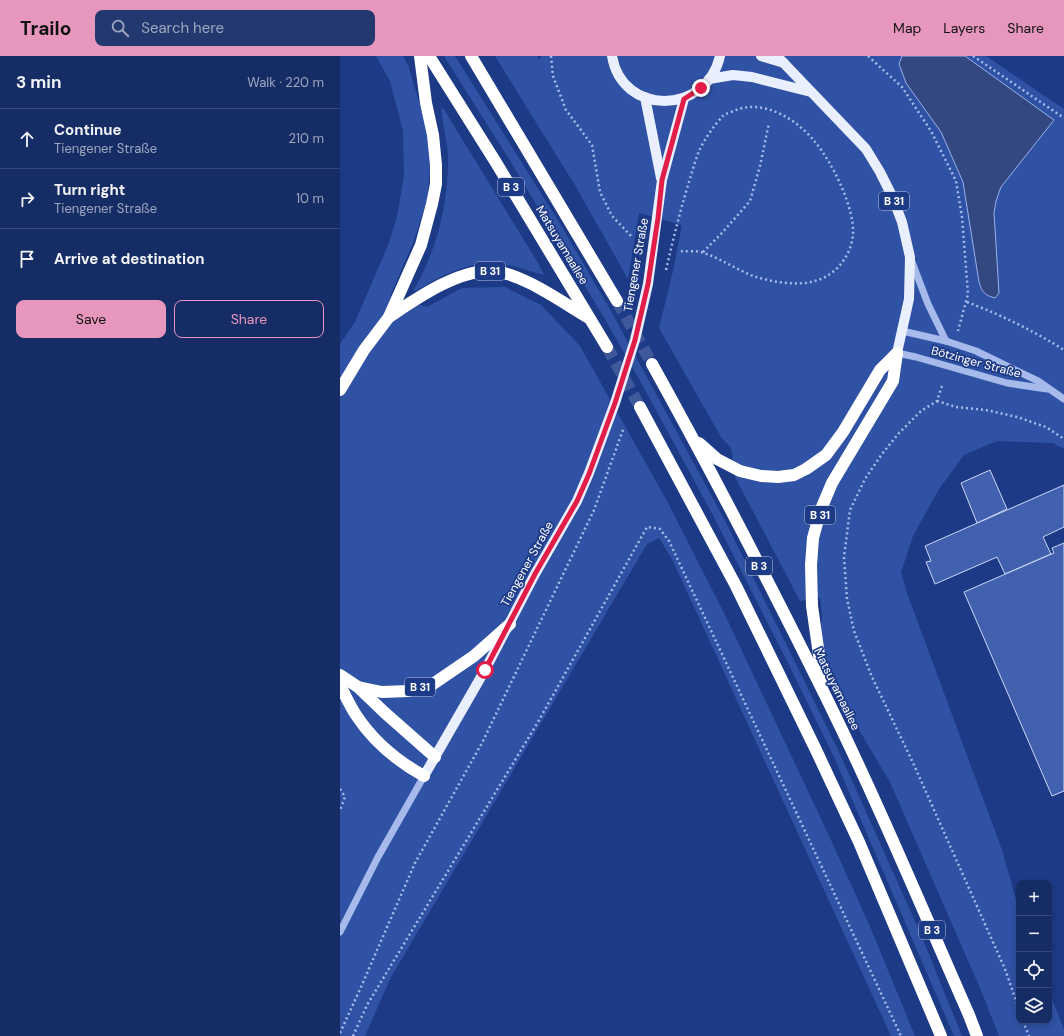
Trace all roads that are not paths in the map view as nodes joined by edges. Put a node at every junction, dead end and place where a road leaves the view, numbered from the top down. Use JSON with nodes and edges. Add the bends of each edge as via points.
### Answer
{"nodes":[{"id":1,"x":420,"y":56,"type":"edge"},
{"id":2,"x":429,"y":56,"type":"edge"},
{"id":3,"x":471,"y":56,"type":"edge"},
{"id":4,"x":612,"y":56,"type":"edge"},
{"id":5,"x":720,"y":56,"type":"edge"},
{"id":6,"x":761,"y":56,"type":"edge"},
{"id":7,"x":780,"y":60,"type":"edge"},
{"id":8,"x":709,"y":80,"type":"junction"},
{"id":9,"x":813,"y":92,"type":"junction"},
{"id":10,"x":645,"y":98,"type":"junction"},
{"id":11,"x":684,"y":99,"type":"junction"},
{"id":12,"x":662,"y":180,"type":"junction"},
{"id":13,"x":910,"y":257,"type":"junction"},
{"id":14,"x":617,"y":301,"type":"tunnel mouth"},
{"id":15,"x":389,"y":317,"type":"junction"},
{"id":16,"x":591,"y":319,"type":"junction"},
{"id":17,"x":902,"y":331,"type":"junction"},
{"id":18,"x":946,"y":341,"type":"junction"},
{"id":19,"x":607,"y":347,"type":"tunnel mouth"},
{"id":20,"x":897,"y":353,"type":"junction"},
{"id":21,"x":652,"y":364,"type":"tunnel mouth"},
{"id":22,"x":340,"y":390,"type":"edge"},
{"id":23,"x":1049,"y":390,"type":"junction"},
{"id":24,"x":1064,"y":399,"type":"edge"},
{"id":25,"x":640,"y":407,"type":"tunnel mouth"},
{"id":26,"x":693,"y":438,"type":"junction"},
{"id":27,"x":510,"y":624,"type":"junction"},
{"id":28,"x":340,"y":675,"type":"edge"},
{"id":29,"x":340,"y":685,"type":"edge"},
{"id":30,"x":358,"y":687,"type":"junction"},
{"id":31,"x":825,"y":694,"type":"junction"},
{"id":32,"x":435,"y":757,"type":"junction"},
{"id":33,"x":424,"y":776,"type":"junction"},
{"id":34,"x":340,"y":932,"type":"edge"},
{"id":35,"x":941,"y":1036,"type":"edge"},
{"id":36,"x":976,"y":1036,"type":"edge"}],
"edges":[{"from":1,"to":15,"type":"highway","via":[[426,103],[434,135],[436,184],[421,245]]},
{"from":2,"to":16,"type":"highway","name":"Matsuyamaallee","number":"B 3"},
{"from":3,"to":14,"type":"highway","name":"Matsuyamaallee","number":"B 3"},
{"from":4,"to":10,"type":"main road","via":[[625,83]]},
{"from":5,"to":8,"type":"main road"},
{"from":6,"to":7,"type":"main road","number":"B 31"},
{"from":7,"to":9,"type":"main road","number":"B 31"},
{"from":8,"to":9,"type":"main road","via":[[733,75],[752,77]]},
{"from":8,"to":11,"type":"main road"},
{"from":9,"to":13,"type":"main road","number":"B 31","via":[[866,149],[880,172],[902,222]]},
{"from":10,"to":11,"type":"main road","via":[[666,101]]},
{"from":10,"to":12,"type":"main road","name":"Tiengener Straße","number":"B 31"},
{"from":11,"to":12,"type":"main road","name":"Tiengener Straße","number":"B 31"},
{"from":12,"to":27,"type":"main road","name":"Tiengener Straße","number":"B 31","via":[[648,284],[635,340],[615,403],[577,501]]},
{"from":13,"to":17,"type":"main road","number":"B 31","via":[[909,299]]},
{"from":13,"to":18,"type":"street","name":"Bötzinger Straße"},
{"from":15,"to":16,"type":"highway","number":"B 31","via":[[435,288],[476,272],[492,271],[535,286]]},
{"from":15,"to":22,"type":"highway","number":"B 31","via":[[364,350]]},
{"from":16,"to":19,"type":"highway","name":"Matsuyamaallee","number":"B 3"},
{"from":17,"to":18,"type":"street","name":"Bötzinger Straße"},
{"from":17,"to":20,"type":"main road","number":"B 31"},
{"from":18,"to":23,"type":"street","name":"Bötzinger Straße","via":[[976,351],[1038,381]]},
{"from":20,"to":23,"type":"street","name":"Bötzinger Straße","via":[[1007,383]]},
{"from":20,"to":26,"type":"highway","via":[[880,370],[843,432],[826,455],[794,475],[761,476],[740,471],[717,459]]},
{"from":20,"to":31,"type":"highway","number":"B 31","via":[[893,381],[832,483],[813,538],[812,606]]},
{"from":21,"to":26,"type":"highway","name":"Matsuyamaallee","number":"B 3"},
{"from":23,"to":24,"type":"street","name":"Bötzinger Straße"},
{"from":25,"to":35,"type":"highway","number":"B 3","via":[[736,586],[816,750],[859,842]]},
{"from":26,"to":31,"type":"highway","name":"Matsuyamaallee","number":"B 3"},
{"from":27,"to":30,"type":"highway","number":"B 31","via":[[474,656],[433,684],[408,691],[382,692]]},
{"from":27,"to":32,"type":"main road","name":"Tiengener Straße"},
{"from":28,"to":30,"type":"highway","number":"B 31"},
{"from":29,"to":33,"type":"highway","via":[[355,714],[376,740]]},
{"from":30,"to":32,"type":"highway"},
{"from":31,"to":36,"type":"highway","name":"Matsuyamaallee","number":"B 3","via":[[886,825]]},
{"from":32,"to":33,"type":"main road","name":"Tiengener Straße"},
{"from":33,"to":34,"type":"street","name":"Tiengener Straße","via":[[378,857]]}]}
